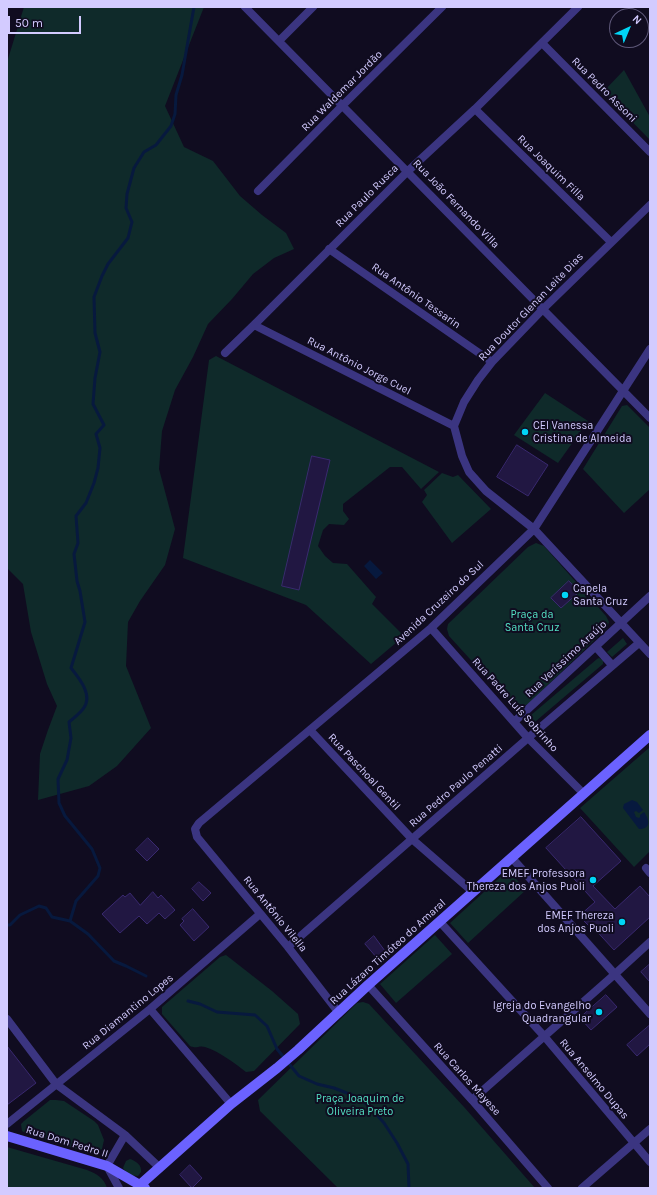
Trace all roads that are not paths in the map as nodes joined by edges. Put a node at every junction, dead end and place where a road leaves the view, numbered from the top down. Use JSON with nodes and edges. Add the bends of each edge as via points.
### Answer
{"nodes":[{"id":1,"x":245,"y":7,"type":"edge"},
{"id":2,"x":313,"y":7,"type":"edge"},
{"id":3,"x":442,"y":7,"type":"edge"},
{"id":4,"x":578,"y":7,"type":"edge"},
{"id":5,"x":279,"y":41,"type":"junction"},
{"id":6,"x":542,"y":43,"type":"junction"},
{"id":7,"x":342,"y":106,"type":"junction"},
{"id":8,"x":475,"y":109,"type":"junction"},
{"id":9,"x":650,"y":152,"type":"edge"},
{"id":10,"x":408,"y":171,"type":"junction"},
{"id":11,"x":258,"y":191,"type":"dead end"},
{"id":12,"x":650,"y":205,"type":"edge"},
{"id":13,"x":611,"y":242,"type":"junction"},
{"id":14,"x":329,"y":249,"type":"junction"},
{"id":15,"x":543,"y":309,"type":"junction"},
{"id":16,"x":254,"y":325,"type":"junction"},
{"id":17,"x":650,"y":348,"type":"edge"},
{"id":18,"x":225,"y":353,"type":"dead end"},
{"id":19,"x":492,"y":362,"type":"junction"},
{"id":20,"x":624,"y":390,"type":"junction"},
{"id":21,"x":650,"y":418,"type":"edge"},
{"id":22,"x":454,"y":426,"type":"junction"},
{"id":23,"x":534,"y":528,"type":"junction"},
{"id":24,"x":650,"y":596,"type":"edge"},
{"id":25,"x":621,"y":623,"type":"junction"},
{"id":26,"x":431,"y":628,"type":"junction"},
{"id":27,"x":639,"y":643,"type":"junction"},
{"id":28,"x":596,"y":647,"type":"junction"},
{"id":29,"x":650,"y":654,"type":"edge"},
{"id":30,"x":612,"y":665,"type":"junction"},
{"id":31,"x":514,"y":722,"type":"junction"},
{"id":32,"x":310,"y":730,"type":"junction"},
{"id":33,"x":650,"y":735,"type":"edge"},
{"id":34,"x":528,"y":738,"type":"junction"},
{"id":35,"x":584,"y":794,"type":"junction"},
{"id":36,"x":195,"y":829,"type":"joint"},
{"id":37,"x":412,"y":839,"type":"junction"},
{"id":38,"x":512,"y":858,"type":"junction"},
{"id":39,"x":473,"y":892,"type":"junction"},
{"id":40,"x":260,"y":914,"type":"junction"},
{"id":41,"x":440,"y":922,"type":"junction"},
{"id":42,"x":650,"y":942,"type":"edge"},
{"id":43,"x":288,"y":948,"type":"junction"},
{"id":44,"x":615,"y":974,"type":"junction"},
{"id":45,"x":368,"y":985,"type":"junction"},
{"id":46,"x":150,"y":1009,"type":"junction"},
{"id":47,"x":339,"y":1013,"type":"junction"},
{"id":48,"x":650,"y":1014,"type":"edge"},
{"id":49,"x":7,"y":1019,"type":"edge"},
{"id":50,"x":544,"y":1036,"type":"junction"},
{"id":51,"x":56,"y":1084,"type":"junction"},
{"id":52,"x":472,"y":1100,"type":"junction"},
{"id":53,"x":232,"y":1104,"type":"junction"},
{"id":54,"x":7,"y":1124,"type":"edge"},
{"id":55,"x":650,"y":1129,"type":"edge"},
{"id":56,"x":125,"y":1135,"type":"junction"},
{"id":57,"x":7,"y":1136,"type":"edge"},
{"id":58,"x":634,"y":1143,"type":"junction"},
{"id":59,"x":650,"y":1162,"type":"edge"},
{"id":60,"x":107,"y":1166,"type":"junction"},
{"id":61,"x":160,"y":1168,"type":"junction"},
{"id":62,"x":141,"y":1187,"type":"edge"},
{"id":63,"x":120,"y":1188,"type":"edge"},
{"id":64,"x":548,"y":1188,"type":"edge"},
{"id":65,"x":582,"y":1188,"type":"edge"}],
"edges":[{"from":1,"to":5,"type":"street","name":"Rua João Fernando Villa"},
{"from":2,"to":5,"type":"street"},
{"from":3,"to":7,"type":"street","name":"Rua Waldemar Jordão"},
{"from":4,"to":6,"type":"street","name":"Rua Paulo Rusca"},
{"from":5,"to":7,"type":"street","name":"Rua João Fernando Villa"},
{"from":6,"to":8,"type":"street","name":"Rua Paulo Rusca"},
{"from":6,"to":9,"type":"street","name":"Rua Pedro Assoni"},
{"from":7,"to":10,"type":"street","name":"Rua João Fernando Villa"},
{"from":7,"to":11,"type":"street","name":"Rua Waldemar Jordão"},
{"from":8,"to":10,"type":"street","name":"Rua Paulo Rusca"},
{"from":8,"to":13,"type":"street","name":"Rua Joaquim Filla"},
{"from":10,"to":14,"type":"street","name":"Rua Paulo Rusca"},
{"from":10,"to":15,"type":"street","name":"Rua João Fernando Villa"},
{"from":12,"to":13,"type":"street","name":"Rua Doutor Glenan Leite Dias"},
{"from":13,"to":15,"type":"street","name":"Rua Doutor Glenan Leite Dias"},
{"from":14,"to":16,"type":"street","name":"Rua Paulo Rusca"},
{"from":14,"to":19,"type":"street","name":"Rua Antônio Tessarin"},
{"from":15,"to":19,"type":"street","name":"Rua Doutor Glenan Leite Dias"},
{"from":15,"to":20,"type":"street","name":"Rua João Fernando Villa"},
{"from":16,"to":18,"type":"street","name":"Rua Paulo Rusca"},
{"from":16,"to":22,"type":"street","name":"Rua Antônio Jorge Cuel"},
{"from":17,"to":20,"type":"street","name":"Avenida Cruzeiro do Sul"},
{"from":19,"to":22,"type":"street","name":"Rua Doutor Glenan Leite Dias","via":[[464,402]]},
{"from":20,"to":21,"type":"street","name":"Rua João Fernando Villa"},
{"from":20,"to":23,"type":"street","name":"Avenida Cruzeiro do Sul"},
{"from":22,"to":23,"type":"street","via":[[469,472],[486,491]]},
{"from":23,"to":25,"type":"street"},
{"from":23,"to":26,"type":"street","name":"Avenida Cruzeiro do Sul"},
{"from":24,"to":25,"type":"street","name":"Rua Veríssimo Araújo"},
{"from":25,"to":27,"type":"street"},
{"from":25,"to":28,"type":"street","name":"Rua Veríssimo Araújo"},
{"from":26,"to":31,"type":"street","name":"Rua Padre Luís Sobrinho"},
{"from":26,"to":32,"type":"street","name":"Avenida Cruzeiro do Sul"},
{"from":27,"to":29,"type":"street"},
{"from":27,"to":30,"type":"street","name":"Rua Pedro Paulo Penatti"},
{"from":28,"to":30,"type":"street"},
{"from":28,"to":31,"type":"street","name":"Rua Veríssimo Araújo"},
{"from":30,"to":34,"type":"street","name":"Rua Pedro Paulo Penatti"},
{"from":31,"to":34,"type":"street","name":"Rua Padre Luís Sobrinho"},
{"from":32,"to":36,"type":"street","name":"Avenida Cruzeiro do Sul"},
{"from":32,"to":37,"type":"street","name":"Rua Paschoal Gentil"},
{"from":33,"to":35,"type":"main road","name":"Rua Lázaro Timóteo do Amaral"},
{"from":34,"to":35,"type":"street","name":"Rua Padre Luís Sobrinho"},
{"from":34,"to":37,"type":"street","name":"Rua Pedro Paulo Penatti"},
{"from":35,"to":38,"type":"main road","name":"Rua Lázaro Timóteo do Amaral"},
{"from":36,"to":40,"type":"street","name":"Rua Antônio Vilella","via":[[197,837]]},
{"from":37,"to":39,"type":"street","name":"Rua Paschoal Gentil"},
{"from":37,"to":43,"type":"street","name":"Rua Pedro Paulo Penatti"},
{"from":38,"to":39,"type":"main road","name":"Rua Lázaro Timóteo do Amaral"},
{"from":38,"to":44,"type":"street"},
{"from":39,"to":41,"type":"main road","name":"Rua Lázaro Timóteo do Amaral"},
{"from":40,"to":43,"type":"street","name":"Rua Antônio Vilella"},
{"from":40,"to":46,"type":"street","name":"Rua Diamantino Lopes"},
{"from":41,"to":45,"type":"main road","name":"Rua Lázaro Timóteo do Amaral"},
{"from":41,"to":50,"type":"street","name":"Rua Anselmo Dupas"},
{"from":42,"to":44,"type":"street"},
{"from":43,"to":47,"type":"street","name":"Rua Antônio Vilella"},
{"from":44,"to":48,"type":"street"},
{"from":44,"to":50,"type":"street"},
{"from":45,"to":47,"type":"main road","name":"Rua Lázaro Timóteo do Amaral"},
{"from":45,"to":52,"type":"street","name":"Rua Carlos Mayese"},
{"from":46,"to":51,"type":"street","name":"Rua Diamantino Lopes"},
{"from":46,"to":53,"type":"street"},
{"from":47,"to":53,"type":"main road","name":"Rua Lázaro Timóteo do Amaral"},
{"from":49,"to":51,"type":"street"},
{"from":50,"to":52,"type":"street"},
{"from":50,"to":58,"type":"street","name":"Rua Anselmo Dupas"},
{"from":51,"to":54,"type":"street","name":"Rua Diamantino Lopes"},
{"from":51,"to":56,"type":"street"},
{"from":52,"to":64,"type":"street","name":"Rua Carlos Mayese"},
{"from":53,"to":61,"type":"main road","name":"Rua Lázaro Timóteo do Amaral"},
{"from":55,"to":58,"type":"street"},
{"from":56,"to":60,"type":"street"},
{"from":56,"to":61,"type":"street"},
{"from":57,"to":60,"type":"main road","name":"Rua Dom Pedro II"},
{"from":58,"to":59,"type":"street","name":"Rua Anselmo Dupas"},
{"from":58,"to":65,"type":"street"},
{"from":60,"to":62,"type":"main road","name":"Rua Dom Pedro II"},
{"from":60,"to":63,"type":"street"},
{"from":61,"to":62,"type":"main road","name":"Rua Lázaro Timóteo do Amaral"}]}
